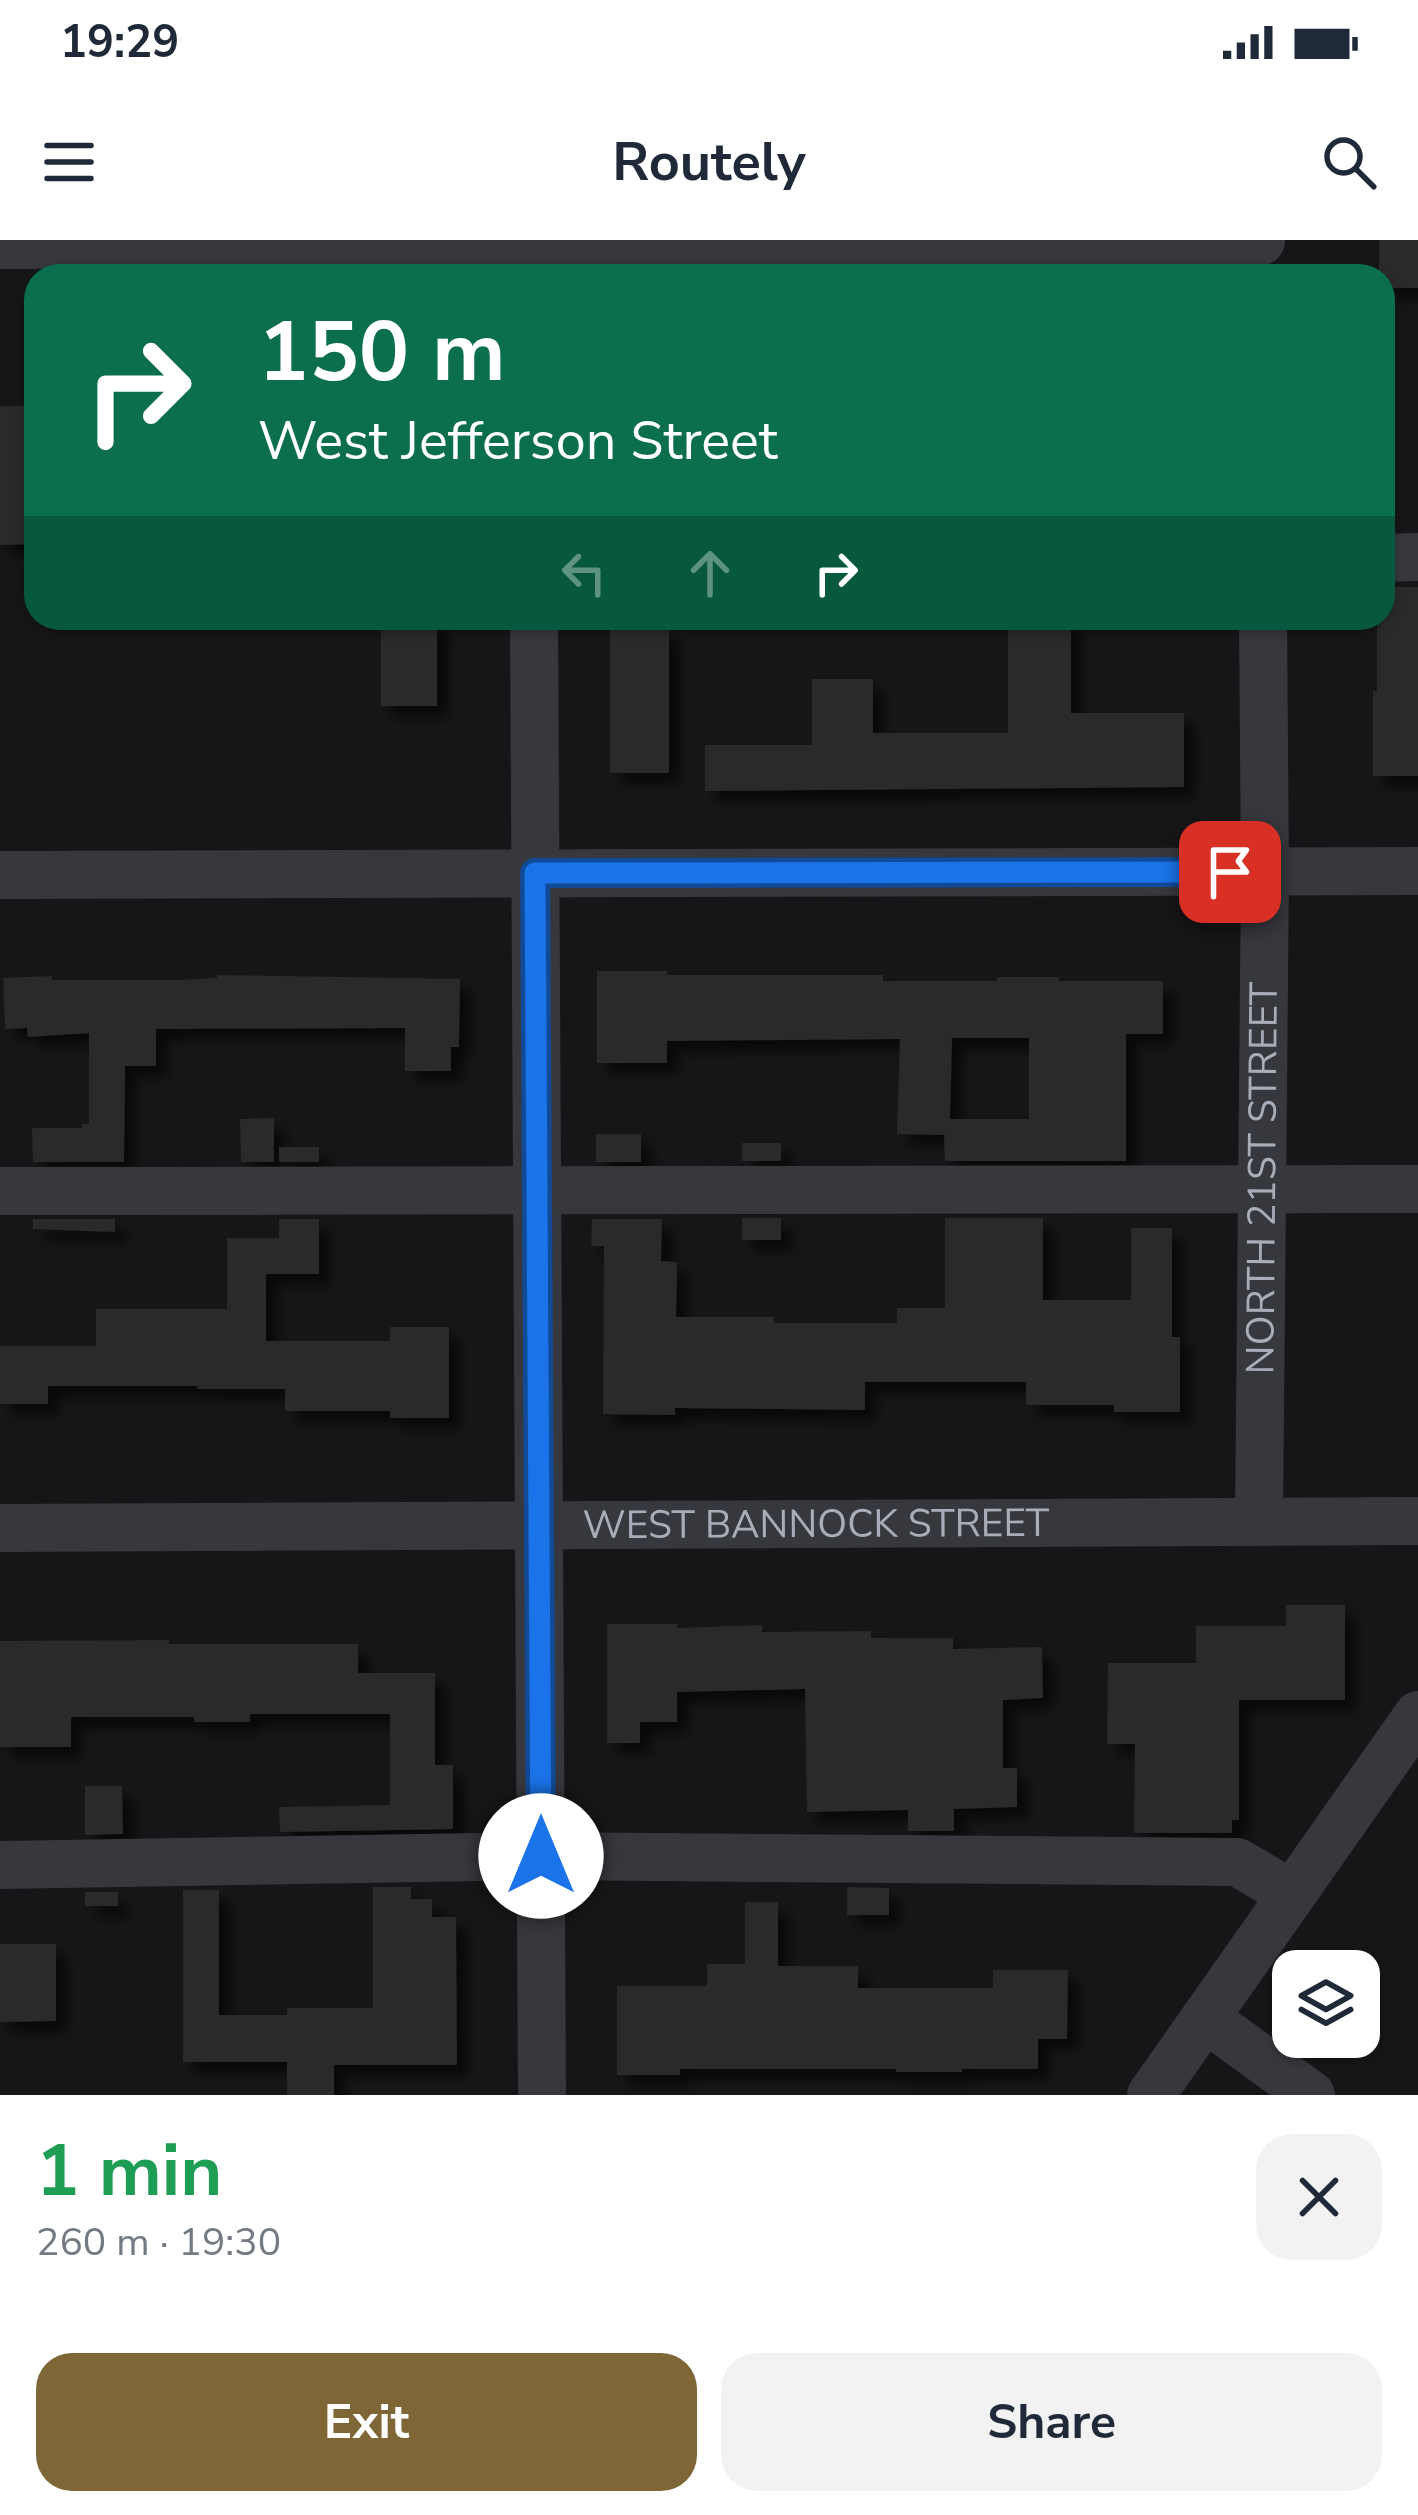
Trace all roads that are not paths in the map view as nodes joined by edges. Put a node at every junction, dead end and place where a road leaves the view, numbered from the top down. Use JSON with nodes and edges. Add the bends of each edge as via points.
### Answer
{"nodes":[{"id":1,"x":1261,"y":240,"type":"edge"},
{"id":2,"x":0,"y":245,"type":"edge"},
{"id":3,"x":532,"y":253,"type":"edge"},
{"id":4,"x":534,"y":630,"type":"edge"},
{"id":5,"x":1263,"y":630,"type":"edge"},
{"id":6,"x":1418,"y":871,"type":"edge"},
{"id":7,"x":1264,"y":872,"type":"junction"},
{"id":8,"x":535,"y":873,"type":"junction"},
{"id":9,"x":0,"y":875,"type":"edge"},
{"id":10,"x":537,"y":1190,"type":"junction"},
{"id":11,"x":1262,"y":1190,"type":"junction"},
{"id":12,"x":1418,"y":1190,"type":"edge"},
{"id":13,"x":0,"y":1191,"type":"edge"},
{"id":14,"x":1259,"y":1520,"type":"junction"},
{"id":15,"x":1418,"y":1521,"type":"edge"},
{"id":16,"x":539,"y":1526,"type":"junction"},
{"id":17,"x":0,"y":1528,"type":"edge"},
{"id":18,"x":1409,"y":1747,"type":"edge"},
{"id":19,"x":541,"y":1856,"type":"junction"},
{"id":20,"x":0,"y":1865,"type":"edge"},
{"id":21,"x":1292,"y":1894,"type":"junction"},
{"id":22,"x":1205,"y":2018,"type":"junction"},
{"id":23,"x":542,"y":2095,"type":"edge"},
{"id":24,"x":1151,"y":2095,"type":"edge"},
{"id":25,"x":1311,"y":2095,"type":"edge"}],
"edges":[{"from":1,"to":3,"type":"street"},
{"from":2,"to":3,"type":"street"},
{"from":4,"to":8,"type":"street"},
{"from":5,"to":7,"type":"street","name":"NORTH 21ST STREET"},
{"from":6,"to":7,"type":"street"},
{"from":7,"to":8,"type":"street"},
{"from":7,"to":11,"type":"street","name":"NORTH 21ST STREET"},
{"from":8,"to":9,"type":"street"},
{"from":8,"to":10,"type":"street"},
{"from":10,"to":11,"type":"street"},
{"from":10,"to":13,"type":"street"},
{"from":10,"to":16,"type":"street"},
{"from":11,"to":12,"type":"street"},
{"from":11,"to":14,"type":"street","name":"NORTH 21ST STREET"},
{"from":14,"to":15,"type":"street","name":"WEST BANNOCK STREET"},
{"from":14,"to":16,"type":"street","name":"WEST BANNOCK STREET"},
{"from":16,"to":17,"type":"street","name":"WEST BANNOCK STREET"},
{"from":16,"to":19,"type":"street"},
{"from":18,"to":21,"type":"street"},
{"from":19,"to":20,"type":"street"},
{"from":19,"to":21,"type":"street","via":[[1237,1862]]},
{"from":19,"to":23,"type":"street"},
{"from":21,"to":22,"type":"street"},
{"from":22,"to":24,"type":"street"},
{"from":22,"to":25,"type":"street"}]}
